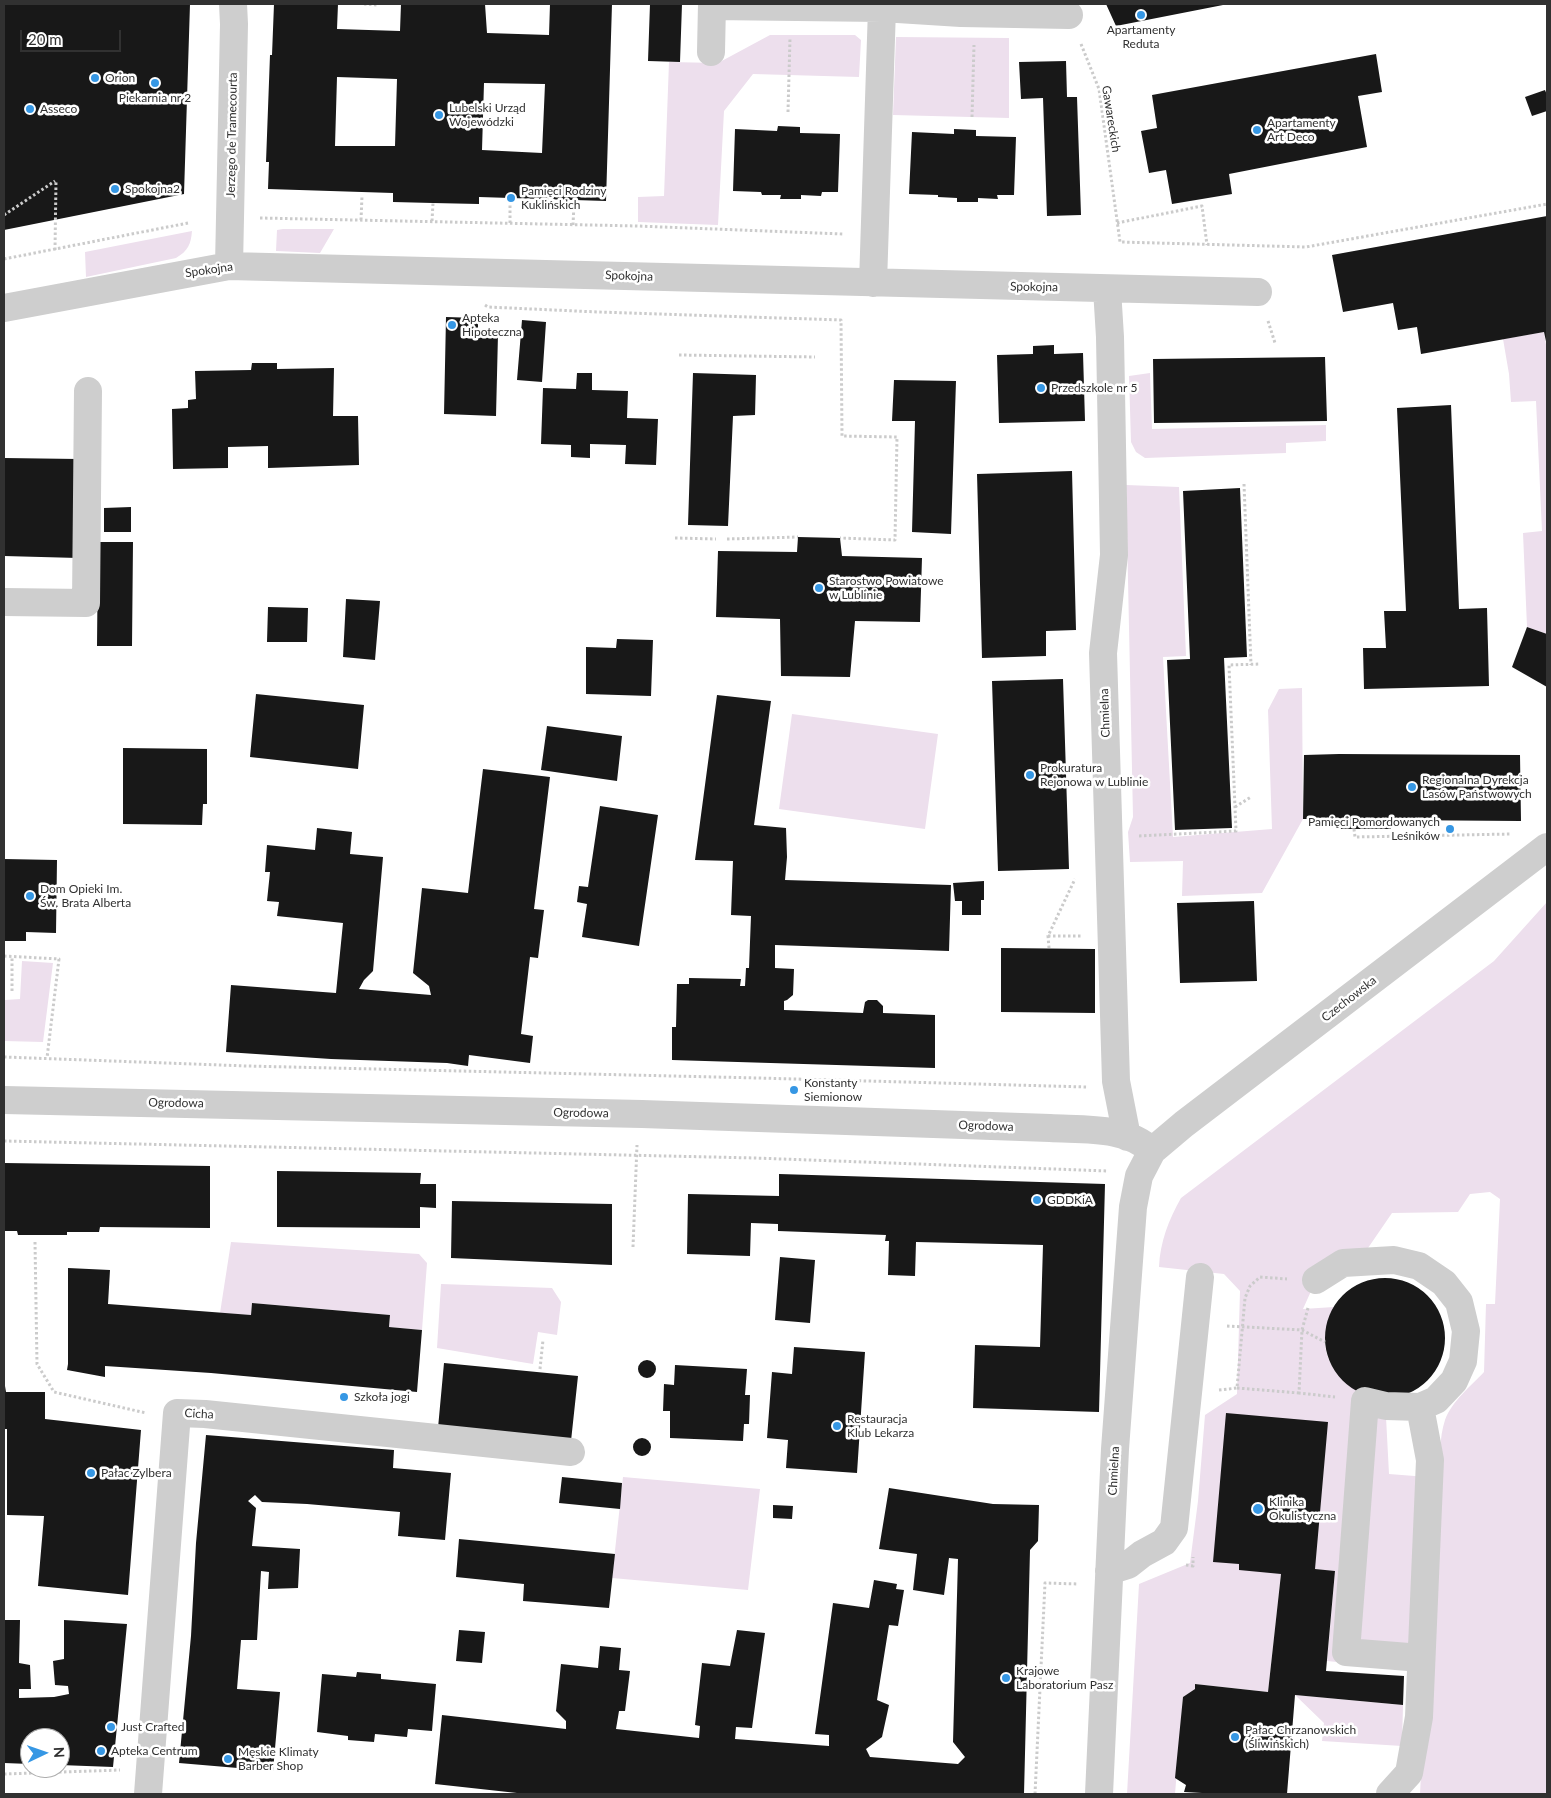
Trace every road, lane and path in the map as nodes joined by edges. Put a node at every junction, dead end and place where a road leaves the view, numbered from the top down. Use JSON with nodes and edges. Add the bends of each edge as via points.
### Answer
{"nodes":[{"id":1,"x":233,"y":4,"type":"edge"},
{"id":2,"x":364,"y":4,"type":"edge"},
{"id":3,"x":378,"y":5,"type":"dead end"},
{"id":4,"x":712,"y":5,"type":"edge"},
{"id":5,"x":882,"y":8,"type":"junction"},
{"id":6,"x":1070,"y":15,"type":"joint"},
{"id":7,"x":790,"y":35,"type":"dead end"},
{"id":8,"x":975,"y":38,"type":"dead end"},
{"id":9,"x":711,"y":52,"type":"dead end"},
{"id":10,"x":788,"y":112,"type":"dead end"},
{"id":11,"x":972,"y":117,"type":"dead end"},
{"id":12,"x":362,"y":196,"type":"dead end"},
{"id":13,"x":433,"y":203,"type":"dead end"},
{"id":14,"x":510,"y":203,"type":"dead end"},
{"id":15,"x":574,"y":204,"type":"dead end"},
{"id":16,"x":1547,"y":204,"type":"edge"},
{"id":17,"x":4,"y":215,"type":"edge"},
{"id":18,"x":260,"y":218,"type":"dead end"},
{"id":19,"x":361,"y":220,"type":"junction"},
{"id":20,"x":432,"y":221,"type":"junction"},
{"id":21,"x":1117,"y":222,"type":"junction"},
{"id":22,"x":188,"y":223,"type":"dead end"},
{"id":23,"x":510,"y":223,"type":"junction"},
{"id":24,"x":573,"y":225,"type":"junction"},
{"id":25,"x":846,"y":234,"type":"dead end"},
{"id":26,"x":1207,"y":245,"type":"junction"},
{"id":27,"x":55,"y":250,"type":"junction"},
{"id":28,"x":4,"y":259,"type":"edge"},
{"id":29,"x":229,"y":266,"type":"junction"},
{"id":30,"x":873,"y":283,"type":"junction"},
{"id":31,"x":1107,"y":289,"type":"junction"},
{"id":32,"x":1258,"y":292,"type":"dead end"},
{"id":33,"x":481,"y":304,"type":"dead end"},
{"id":34,"x":4,"y":308,"type":"edge"},
{"id":35,"x":679,"y":355,"type":"dead end"},
{"id":36,"x":815,"y":357,"type":"dead end"},
{"id":37,"x":88,"y":391,"type":"dead end"},
{"id":38,"x":1244,"y":484,"type":"dead end"},
{"id":39,"x":798,"y":537,"type":"dead end"},
{"id":40,"x":675,"y":538,"type":"dead end"},
{"id":41,"x":716,"y":538,"type":"dead end"},
{"id":42,"x":840,"y":538,"type":"dead end"},
{"id":43,"x":727,"y":539,"type":"dead end"},
{"id":44,"x":4,"y":602,"type":"edge"},
{"id":45,"x":1251,"y":664,"type":"junction"},
{"id":46,"x":1260,"y":664,"type":"dead end"},
{"id":47,"x":1251,"y":797,"type":"dead end"},
{"id":48,"x":1235,"y":807,"type":"junction"},
{"id":49,"x":1354,"y":829,"type":"dead end"},
{"id":50,"x":1518,"y":834,"type":"dead end"},
{"id":51,"x":1109,"y":837,"type":"junction"},
{"id":52,"x":1547,"y":847,"type":"edge"},
{"id":53,"x":1075,"y":879,"type":"dead end"},
{"id":54,"x":1049,"y":948,"type":"dead end"},
{"id":55,"x":4,"y":956,"type":"edge"},
{"id":56,"x":12,"y":956,"type":"junction"},
{"id":57,"x":12,"y":991,"type":"dead end"},
{"id":58,"x":4,"y":1057,"type":"edge"},
{"id":59,"x":47,"y":1058,"type":"junction"},
{"id":60,"x":1090,"y":1087,"type":"dead end"},
{"id":61,"x":4,"y":1100,"type":"edge"},
{"id":62,"x":1127,"y":1137,"type":"junction"},
{"id":63,"x":4,"y":1141,"type":"edge"},
{"id":64,"x":1152,"y":1152,"type":"junction"},
{"id":65,"x":636,"y":1156,"type":"junction"},
{"id":66,"x":1116,"y":1171,"type":"dead end"},
{"id":67,"x":35,"y":1242,"type":"dead end"},
{"id":68,"x":632,"y":1247,"type":"dead end"},
{"id":69,"x":1200,"y":1276,"type":"dead end"},
{"id":70,"x":1316,"y":1280,"type":"joint"},
{"id":71,"x":1196,"y":1324,"type":"junction"},
{"id":72,"x":1302,"y":1330,"type":"junction"},
{"id":73,"x":542,"y":1340,"type":"dead end"},
{"id":74,"x":1325,"y":1342,"type":"dead end"},
{"id":75,"x":540,"y":1369,"type":"dead end"},
{"id":76,"x":1237,"y":1388,"type":"dead end"},
{"id":77,"x":1299,"y":1393,"type":"junction"},
{"id":78,"x":1365,"y":1402,"type":"junction"},
{"id":79,"x":1420,"y":1407,"type":"junction"},
{"id":80,"x":177,"y":1413,"type":"junction"},
{"id":81,"x":571,"y":1452,"type":"dead end"},
{"id":82,"x":1097,"y":1578,"type":"junction"},
{"id":83,"x":1421,"y":1658,"type":"junction"},
{"id":84,"x":125,"y":1770,"type":"dead end"},
{"id":85,"x":4,"y":1774,"type":"edge"},
{"id":86,"x":148,"y":1794,"type":"edge"},
{"id":87,"x":1036,"y":1794,"type":"edge"},
{"id":88,"x":1099,"y":1794,"type":"edge"},
{"id":89,"x":1390,"y":1794,"type":"edge"}],
"edges":[{"from":1,"to":29,"type":"street","name":"Jerzego de Tramecourta"},
{"from":2,"to":3,"type":"path"},
{"from":4,"to":5,"type":"street"},
{"from":4,"to":9,"type":"street"},
{"from":5,"to":6,"type":"street"},
{"from":5,"to":30,"type":"street"},
{"from":6,"to":21,"type":"path","name":"Gawareckich","via":[[1099,88]]},
{"from":7,"to":10,"type":"path"},
{"from":8,"to":11,"type":"path"},
{"from":12,"to":19,"type":"path"},
{"from":13,"to":20,"type":"path"},
{"from":14,"to":23,"type":"path"},
{"from":15,"to":24,"type":"path"},
{"from":16,"to":26,"type":"path","via":[[1306,247]]},
{"from":17,"to":27,"type":"path","via":[[56,181]]},
{"from":18,"to":19,"type":"path"},
{"from":19,"to":20,"type":"path"},
{"from":20,"to":23,"type":"path"},
{"from":21,"to":26,"type":"path","name":"Gawareckich","via":[[1120,242]]},
{"from":21,"to":26,"type":"path","via":[[1202,206]]},
{"from":22,"to":27,"type":"path"},
{"from":23,"to":24,"type":"path"},
{"from":24,"to":25,"type":"path"},
{"from":27,"to":28,"type":"path"},
{"from":29,"to":30,"type":"street","name":"Spokojna"},
{"from":29,"to":34,"type":"street","name":"Spokojna"},
{"from":30,"to":31,"type":"street","name":"Spokojna"},
{"from":31,"to":32,"type":"street","name":"Spokojna"},
{"from":31,"to":51,"type":"street","name":"Chmielna","via":[[1114,555],[1103,653]]},
{"from":33,"to":42,"type":"path","via":[[488,307],[598,312],[841,320],[842,436],[897,437],[895,540]]},
{"from":35,"to":36,"type":"path"},
{"from":37,"to":44,"type":"street","via":[[86,603]]},
{"from":38,"to":45,"type":"path"},
{"from":39,"to":43,"type":"path"},
{"from":40,"to":41,"type":"path"},
{"from":45,"to":46,"type":"path"},
{"from":45,"to":48,"type":"path","via":[[1229,665]]},
{"from":47,"to":48,"type":"path"},
{"from":48,"to":51,"type":"path","via":[[1236,831]]},
{"from":49,"to":50,"type":"path","via":[[1355,837]]},
{"from":51,"to":62,"type":"street","name":"Chmielna","via":[[1116,1081]]},
{"from":52,"to":64,"type":"street","name":"Czechowska","via":[[1184,1124]]},
{"from":53,"to":54,"type":"path","via":[[1048,936]]},
{"from":55,"to":56,"type":"path"},
{"from":56,"to":57,"type":"path"},
{"from":56,"to":59,"type":"path","via":[[59,959]]},
{"from":58,"to":59,"type":"path"},
{"from":59,"to":60,"type":"path"},
{"from":61,"to":62,"type":"street","name":"Ogrodowa","via":[[651,1114],[1059,1128]]},
{"from":62,"to":64,"type":"street","name":"Ogrodowa","via":[[1143,1142]]},
{"from":63,"to":65,"type":"path"},
{"from":64,"to":82,"type":"street","name":"Chmielna","via":[[1139,1176],[1133,1207],[1115,1449]]},
{"from":65,"to":66,"type":"path"},
{"from":65,"to":68,"type":"path"},
{"from":67,"to":80,"type":"path","via":[[37,1364],[54,1392],[154,1415],[167,1417]]},
{"from":69,"to":71,"type":"street"},
{"from":70,"to":72,"type":"path"},
{"from":70,"to":79,"type":"street","via":[[1343,1263],[1394,1260],[1419,1266],[1444,1283],[1459,1302],[1466,1331],[1463,1362],[1454,1381],[1436,1400]]},
{"from":71,"to":72,"type":"path"},
{"from":71,"to":82,"type":"street","via":[[1174,1528],[1164,1542],[1128,1565]]},
{"from":72,"to":74,"type":"path"},
{"from":72,"to":77,"type":"path"},
{"from":73,"to":75,"type":"path"},
{"from":76,"to":77,"type":"path"},
{"from":77,"to":78,"type":"path"},
{"from":78,"to":79,"type":"street"},
{"from":78,"to":83,"type":"street","via":[[1346,1652]]},
{"from":79,"to":83,"type":"street","via":[[1430,1460]]},
{"from":80,"to":81,"type":"street","name":"Cicha"},
{"from":80,"to":86,"type":"street","name":"Cicha"},
{"from":82,"to":87,"type":"path","via":[[1046,1583]]},
{"from":82,"to":88,"type":"street","name":"Chmielna"},
{"from":83,"to":89,"type":"street","via":[[1419,1717],[1409,1773]]},
{"from":84,"to":85,"type":"path"}]}
